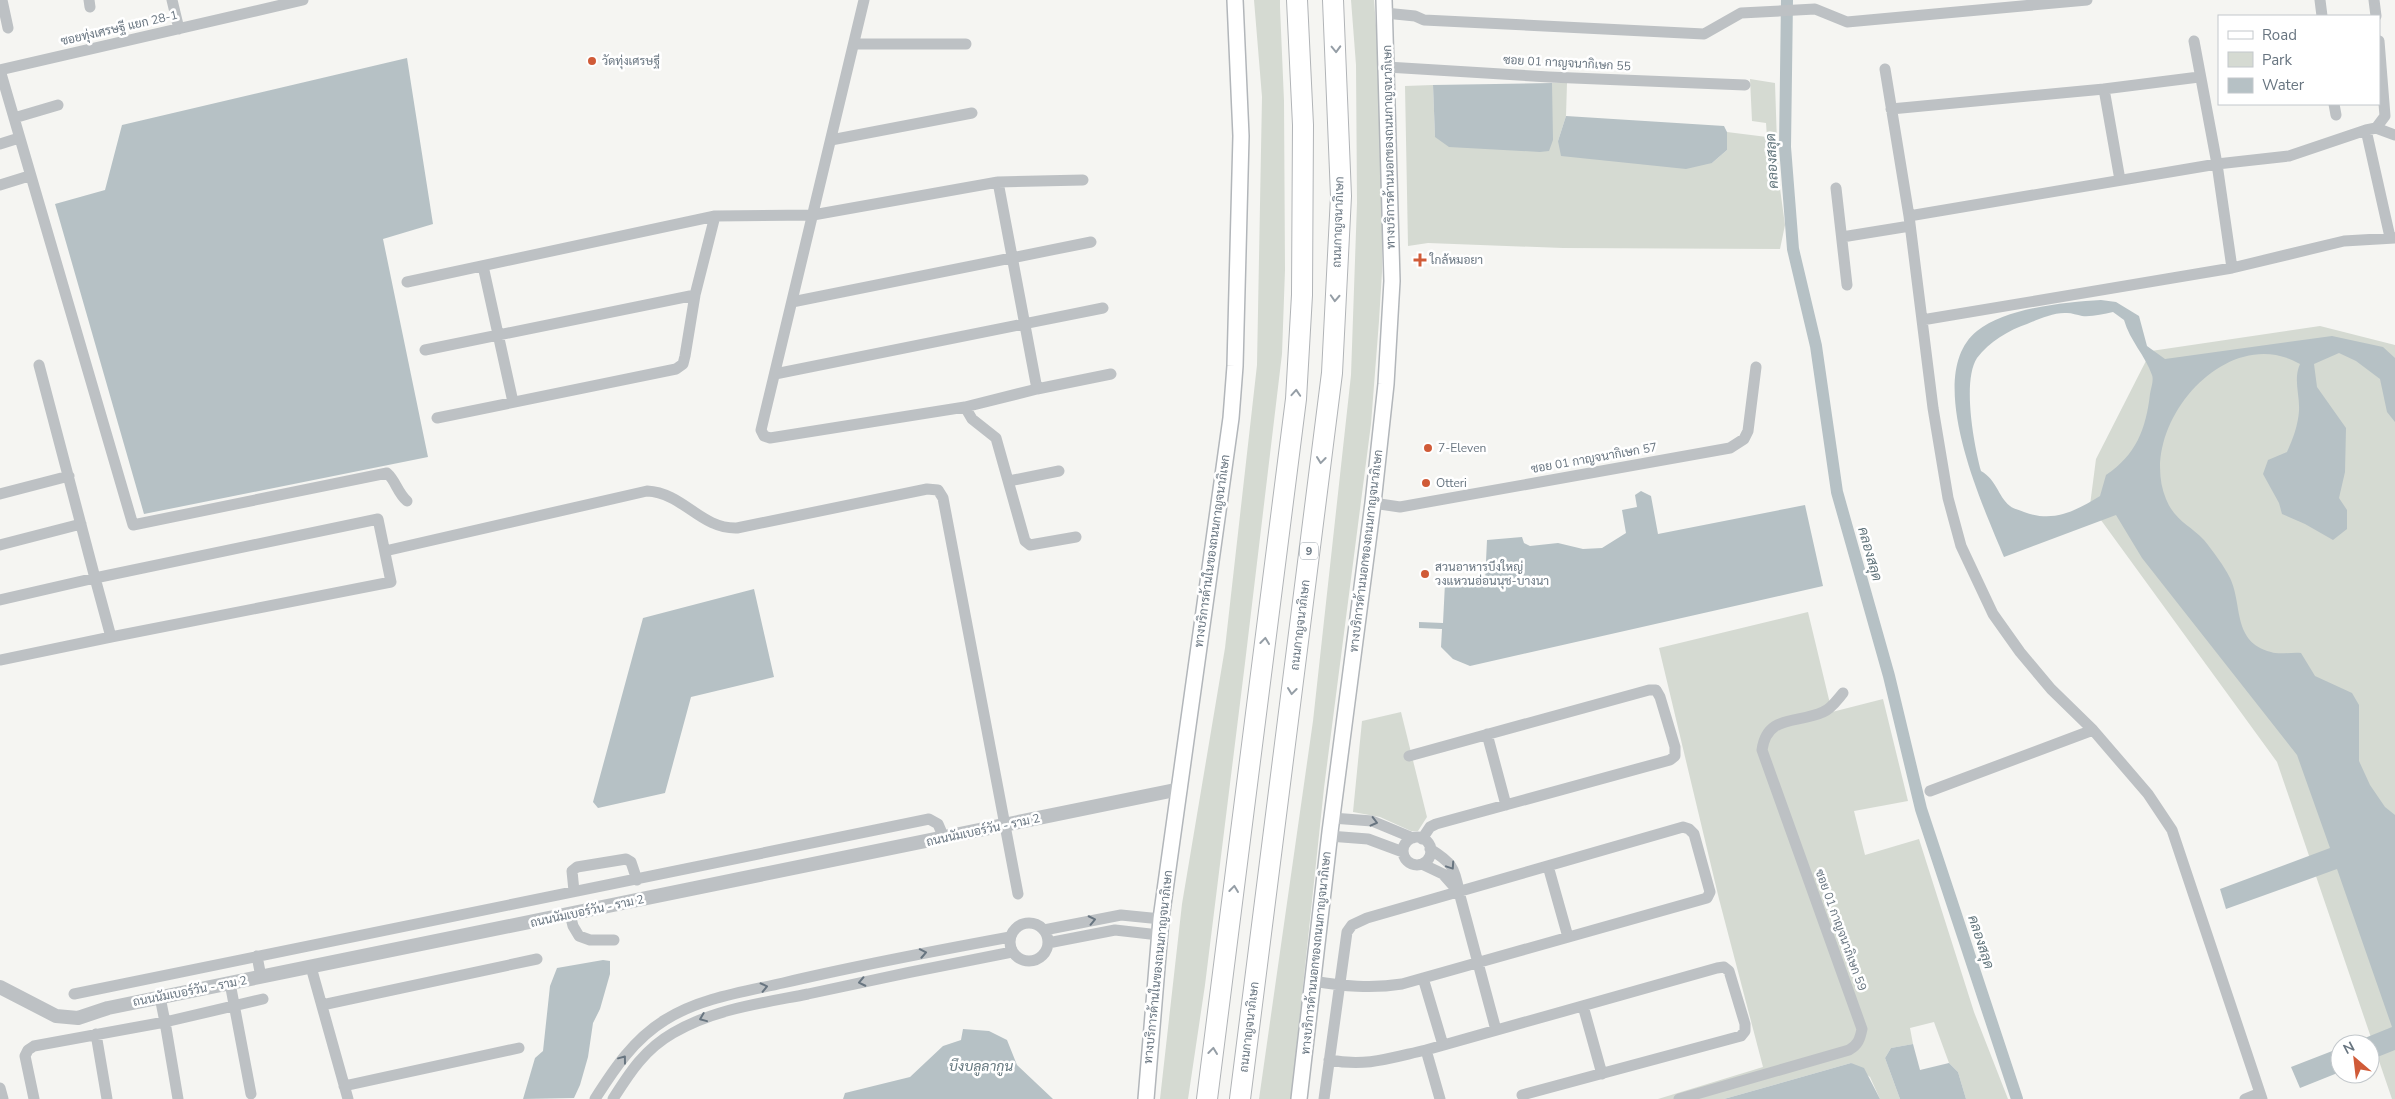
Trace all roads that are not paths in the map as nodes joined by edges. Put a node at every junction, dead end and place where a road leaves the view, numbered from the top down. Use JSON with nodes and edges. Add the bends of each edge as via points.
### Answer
{"nodes":[{"id":1,"x":2,"y":0,"type":"edge"},
{"id":2,"x":172,"y":0,"type":"edge"},
{"id":3,"x":303,"y":0,"type":"edge"},
{"id":4,"x":864,"y":0,"type":"edge"},
{"id":5,"x":1235,"y":0,"type":"edge"},
{"id":6,"x":1297,"y":0,"type":"edge"},
{"id":7,"x":1334,"y":0,"type":"edge"},
{"id":8,"x":2087,"y":0,"type":"edge"},
{"id":9,"x":2320,"y":0,"type":"edge"},
{"id":10,"x":2374,"y":0,"type":"edge"},
{"id":11,"x":1384,"y":6,"type":"edge"},
{"id":12,"x":2322,"y":15,"type":"edge"},
{"id":13,"x":2376,"y":15,"type":"edge"},
{"id":14,"x":8,"y":28,"type":"dead end"},
{"id":15,"x":179,"y":29,"type":"junction"},
{"id":16,"x":2194,"y":41,"type":"dead end"},
{"id":17,"x":854,"y":44,"type":"junction"},
{"id":18,"x":966,"y":44,"type":"dead end"},
{"id":19,"x":2380,"y":56,"type":"edge"},
{"id":20,"x":1387,"y":67,"type":"junction"},
{"id":21,"x":1885,"y":69,"type":"dead end"},
{"id":22,"x":0,"y":70,"type":"edge"},
{"id":23,"x":2199,"y":77,"type":"junction"},
{"id":24,"x":1745,"y":85,"type":"dead end"},
{"id":25,"x":2104,"y":89,"type":"junction"},
{"id":26,"x":58,"y":106,"type":"dead end"},
{"id":27,"x":1891,"y":109,"type":"junction"},
{"id":28,"x":972,"y":112,"type":"dead end"},
{"id":29,"x":14,"y":118,"type":"junction"},
{"id":30,"x":2371,"y":129,"type":"junction"},
{"id":31,"x":2395,"y":135,"type":"edge"},
{"id":32,"x":19,"y":138,"type":"junction"},
{"id":33,"x":831,"y":140,"type":"junction"},
{"id":34,"x":0,"y":144,"type":"edge"},
{"id":35,"x":2216,"y":164,"type":"junction"},
{"id":36,"x":29,"y":176,"type":"junction"},
{"id":37,"x":1083,"y":180,"type":"dead end"},
{"id":38,"x":2120,"y":180,"type":"junction"},
{"id":39,"x":998,"y":182,"type":"junction"},
{"id":40,"x":0,"y":185,"type":"edge"},
{"id":41,"x":1836,"y":188,"type":"dead end"},
{"id":42,"x":813,"y":215,"type":"junction"},
{"id":43,"x":715,"y":216,"type":"junction"},
{"id":44,"x":1910,"y":221,"type":"junction"},
{"id":45,"x":1842,"y":237,"type":"junction"},
{"id":46,"x":2392,"y":237,"type":"edge"},
{"id":47,"x":1091,"y":242,"type":"dead end"},
{"id":48,"x":1012,"y":258,"type":"junction"},
{"id":49,"x":483,"y":266,"type":"junction"},
{"id":50,"x":2232,"y":268,"type":"junction"},
{"id":51,"x":408,"y":282,"type":"dead end"},
{"id":52,"x":1847,"y":285,"type":"dead end"},
{"id":53,"x":695,"y":295,"type":"junction"},
{"id":54,"x":792,"y":302,"type":"junction"},
{"id":55,"x":1103,"y":308,"type":"dead end"},
{"id":56,"x":1922,"y":320,"type":"junction"},
{"id":57,"x":1025,"y":324,"type":"junction"},
{"id":58,"x":498,"y":335,"type":"junction"},
{"id":59,"x":425,"y":350,"type":"dead end"},
{"id":60,"x":39,"y":365,"type":"dead end"},
{"id":61,"x":1756,"y":367,"type":"dead end"},
{"id":62,"x":775,"y":374,"type":"junction"},
{"id":63,"x":1111,"y":374,"type":"dead end"},
{"id":64,"x":1037,"y":389,"type":"junction"},
{"id":65,"x":513,"y":402,"type":"junction"},
{"id":66,"x":965,"y":406,"type":"junction"},
{"id":67,"x":437,"y":418,"type":"dead end"},
{"id":68,"x":1059,"y":471,"type":"dead end"},
{"id":69,"x":69,"y":476,"type":"junction"},
{"id":70,"x":1009,"y":481,"type":"junction"},
{"id":71,"x":0,"y":494,"type":"edge"},
{"id":72,"x":407,"y":501,"type":"dead end"},
{"id":73,"x":1374,"y":503,"type":"junction"},
{"id":74,"x":81,"y":524,"type":"junction"},
{"id":75,"x":1076,"y":537,"type":"dead end"},
{"id":76,"x":0,"y":545,"type":"edge"},
{"id":77,"x":385,"y":551,"type":"junction"},
{"id":78,"x":95,"y":578,"type":"junction"},
{"id":79,"x":0,"y":600,"type":"edge"},
{"id":80,"x":111,"y":637,"type":"junction"},
{"id":81,"x":0,"y":660,"type":"edge"},
{"id":82,"x":1843,"y":693,"type":"dead end"},
{"id":83,"x":2094,"y":730,"type":"junction"},
{"id":84,"x":1487,"y":734,"type":"junction"},
{"id":85,"x":1409,"y":756,"type":"dead end"},
{"id":86,"x":1180,"y":789,"type":"junction"},
{"id":87,"x":1930,"y":791,"type":"dead end"},
{"id":88,"x":1506,"y":805,"type":"junction"},
{"id":89,"x":1332,"y":818,"type":"junction"},
{"id":90,"x":1004,"y":826,"type":"junction"},
{"id":91,"x":1329,"y":836,"type":"junction"},
{"id":92,"x":944,"y":838,"type":"junction"},
{"id":93,"x":1418,"y":838,"type":"junction"},
{"id":94,"x":788,"y":848,"type":"junction"},
{"id":95,"x":1430,"y":849,"type":"junction"},
{"id":96,"x":1403,"y":852,"type":"junction"},
{"id":97,"x":1422,"y":864,"type":"junction"},
{"id":98,"x":1548,"y":866,"type":"junction"},
{"id":99,"x":794,"y":869,"type":"junction"},
{"id":100,"x":642,"y":879,"type":"junction"},
{"id":101,"x":574,"y":892,"type":"junction"},
{"id":102,"x":1459,"y":892,"type":"junction"},
{"id":103,"x":1018,"y":894,"type":"dead end"},
{"id":104,"x":652,"y":898,"type":"junction"},
{"id":105,"x":570,"y":914,"type":"junction"},
{"id":106,"x":1161,"y":919,"type":"junction"},
{"id":107,"x":413,"y":924,"type":"junction"},
{"id":108,"x":1044,"y":930,"type":"junction"},
{"id":109,"x":1159,"y":935,"type":"junction"},
{"id":110,"x":1010,"y":937,"type":"junction"},
{"id":111,"x":1568,"y":937,"type":"junction"},
{"id":112,"x":614,"y":940,"type":"dead end"},
{"id":113,"x":1048,"y":943,"type":"junction"},
{"id":114,"x":418,"y":945,"type":"junction"},
{"id":115,"x":1012,"y":952,"type":"junction"},
{"id":116,"x":257,"y":956,"type":"junction"},
{"id":117,"x":537,"y":960,"type":"dead end"},
{"id":118,"x":1478,"y":963,"type":"junction"},
{"id":119,"x":311,"y":967,"type":"junction"},
{"id":120,"x":261,"y":977,"type":"junction"},
{"id":121,"x":1424,"y":978,"type":"junction"},
{"id":122,"x":1313,"y":981,"type":"junction"},
{"id":123,"x":230,"y":983,"type":"junction"},
{"id":124,"x":1340,"y":985,"type":"junction"},
{"id":125,"x":0,"y":988,"type":"edge"},
{"id":126,"x":104,"y":988,"type":"junction"},
{"id":127,"x":74,"y":994,"type":"dead end"},
{"id":128,"x":160,"y":997,"type":"junction"},
{"id":129,"x":263,"y":999,"type":"dead end"},
{"id":130,"x":322,"y":1005,"type":"junction"},
{"id":131,"x":235,"y":1006,"type":"junction"},
{"id":132,"x":1583,"y":1006,"type":"junction"},
{"id":133,"x":108,"y":1008,"type":"junction"},
{"id":134,"x":165,"y":1022,"type":"junction"},
{"id":135,"x":1496,"y":1030,"type":"junction"},
{"id":136,"x":96,"y":1034,"type":"junction"},
{"id":137,"x":1443,"y":1045,"type":"junction"},
{"id":138,"x":519,"y":1048,"type":"dead end"},
{"id":139,"x":1426,"y":1050,"type":"junction"},
{"id":140,"x":1329,"y":1060,"type":"junction"},
{"id":141,"x":1602,"y":1074,"type":"junction"},
{"id":142,"x":344,"y":1086,"type":"junction"},
{"id":143,"x":0,"y":1088,"type":"edge"},
{"id":144,"x":251,"y":1094,"type":"dead end"},
{"id":145,"x":1522,"y":1095,"type":"dead end"},
{"id":146,"x":2261,"y":1096,"type":"edge"},
{"id":147,"x":3,"y":1099,"type":"edge"},
{"id":148,"x":34,"y":1099,"type":"edge"},
{"id":149,"x":107,"y":1099,"type":"edge"},
{"id":150,"x":178,"y":1099,"type":"edge"},
{"id":151,"x":348,"y":1099,"type":"edge"},
{"id":152,"x":596,"y":1099,"type":"edge"},
{"id":153,"x":613,"y":1099,"type":"edge"},
{"id":154,"x":1146,"y":1099,"type":"edge"},
{"id":155,"x":1207,"y":1099,"type":"edge"},
{"id":156,"x":1240,"y":1099,"type":"edge"},
{"id":157,"x":1299,"y":1099,"type":"edge"},
{"id":158,"x":1324,"y":1099,"type":"edge"},
{"id":159,"x":1440,"y":1099,"type":"edge"},
{"id":160,"x":1679,"y":1099,"type":"edge"},
{"id":161,"x":2245,"y":1099,"type":"edge"}],
"edges":[{"from":1,"to":14,"type":"street"},
{"from":2,"to":15,"type":"street"},
{"from":3,"to":15,"type":"street","name":"ซอยทุ่งเศรษฐี แยก 28-1"},
{"from":4,"to":17,"type":"street"},
{"from":5,"to":86,"type":"main road","name":"ทางบริการด้านในของถนนกาญจนาภิเษก","via":[[1241,136],[1235,366],[1231,418]]},
{"from":155,"to":6,"type":"highway","one_way":true,"via":[[1296,400],[1302,295],[1303,135]]},
{"from":7,"to":156,"type":"highway","name":"ถนนกาญจนาภิเษก","number":"9","one_way":true,"via":[[1340,196],[1332,373]]},
{"from":8,"to":11,"type":"street","via":[[1847,22],[1815,9],[1741,13],[1704,34],[1424,20]]},
{"from":9,"to":12,"type":"street"},
{"from":10,"to":13,"type":"street"},
{"from":11,"to":20,"type":"main road","name":"ทางบริการด้านนอกของถนนกาญจนาภิเษก"},
{"from":15,"to":22,"type":"street","name":"ซอยทุ่งเศรษฐี แยก 28-1"},
{"from":16,"to":23,"type":"street"},
{"from":17,"to":18,"type":"street"},
{"from":17,"to":33,"type":"street"},
{"from":19,"to":30,"type":"street","via":[[2384,116]]},
{"from":20,"to":24,"type":"street","name":"ซอย 01 กาญจนากิเษก 55"},
{"from":20,"to":73,"type":"main road","name":"ทางบริการด้านนอกของถนนกาญจนาภิเษก","via":[[1392,281]]},
{"from":21,"to":27,"type":"street"},
{"from":22,"to":29,"type":"street"},
{"from":23,"to":25,"type":"street"},
{"from":23,"to":35,"type":"street"},
{"from":25,"to":27,"type":"street"},
{"from":25,"to":38,"type":"street"},
{"from":26,"to":29,"type":"street"},
{"from":27,"to":44,"type":"street"},
{"from":28,"to":33,"type":"street"},
{"from":29,"to":32,"type":"street"},
{"from":30,"to":31,"type":"street"},
{"from":30,"to":35,"type":"street","via":[[2289,156]]},
{"from":30,"to":46,"type":"street"},
{"from":32,"to":34,"type":"street"},
{"from":32,"to":36,"type":"street"},
{"from":33,"to":42,"type":"street"},
{"from":35,"to":38,"type":"street"},
{"from":35,"to":50,"type":"street"},
{"from":36,"to":40,"type":"street"},
{"from":36,"to":72,"type":"street","via":[[133,525],[386,473]]},
{"from":37,"to":39,"type":"street"},
{"from":38,"to":44,"type":"street"},
{"from":39,"to":42,"type":"street"},
{"from":39,"to":48,"type":"street"},
{"from":41,"to":45,"type":"street"},
{"from":42,"to":43,"type":"street"},
{"from":42,"to":54,"type":"street"},
{"from":43,"to":49,"type":"street"},
{"from":43,"to":53,"type":"street"},
{"from":44,"to":45,"type":"street"},
{"from":44,"to":56,"type":"street"},
{"from":45,"to":52,"type":"street"},
{"from":46,"to":50,"type":"street","via":[[2344,241]]},
{"from":47,"to":48,"type":"street"},
{"from":48,"to":54,"type":"street"},
{"from":48,"to":57,"type":"street"},
{"from":49,"to":51,"type":"street"},
{"from":49,"to":58,"type":"street"},
{"from":50,"to":56,"type":"street"},
{"from":53,"to":58,"type":"street"},
{"from":53,"to":65,"type":"street","via":[[685,356],[676,369]]},
{"from":54,"to":62,"type":"street"},
{"from":55,"to":57,"type":"street"},
{"from":56,"to":83,"type":"street","via":[[1948,498],[1961,546],[1994,614],[2020,652],[2051,689]]},
{"from":57,"to":62,"type":"street"},
{"from":57,"to":64,"type":"street"},
{"from":58,"to":59,"type":"street"},
{"from":58,"to":65,"type":"street"},
{"from":60,"to":69,"type":"street"},
{"from":61,"to":73,"type":"street","name":"ซอย 01 กาญจนากิเษก 57","via":[[1748,431],[1744,439],[1730,448],[1400,507]]},
{"from":62,"to":66,"type":"street","via":[[761,430],[770,438]]},
{"from":63,"to":64,"type":"street"},
{"from":64,"to":66,"type":"street"},
{"from":65,"to":67,"type":"street"},
{"from":66,"to":70,"type":"street","via":[[972,419],[996,438]]},
{"from":68,"to":70,"type":"street"},
{"from":69,"to":71,"type":"street"},
{"from":69,"to":74,"type":"street"},
{"from":70,"to":75,"type":"street","via":[[1022,538],[1026,543]]},
{"from":73,"to":89,"type":"main road","name":"ทางบริการด้านนอกของถนนกาญจนาภิเษก"},
{"from":74,"to":76,"type":"street"},
{"from":74,"to":78,"type":"street"},
{"from":77,"to":78,"type":"street","via":[[378,519]]},
{"from":77,"to":80,"type":"street","via":[[391,582]]},
{"from":77,"to":90,"type":"street","via":[[647,491],[669,495],[722,528],[746,526],[927,489],[938,490],[943,498]]},
{"from":78,"to":79,"type":"street"},
{"from":78,"to":80,"type":"street"},
{"from":80,"to":81,"type":"street"},
{"from":82,"to":160,"type":"street","name":"ซอย 01 กาญจนาภิเษก 59","via":[[1826,712],[1769,729],[1762,750],[1862,1029],[1861,1038],[1857,1046],[1849,1050]]},
{"from":83,"to":87,"type":"street"},
{"from":83,"to":146,"type":"street","via":[[2148,794],[2172,830]]},
{"from":84,"to":85,"type":"street"},
{"from":84,"to":88,"type":"street"},
{"from":84,"to":88,"type":"street","via":[[1656,690],[1675,748],[1675,756],[1670,760]]},
{"from":86,"to":90,"type":"street","name":"ถนนนัมเบอร์วัน - ราม 2"},
{"from":86,"to":106,"type":"main road","name":"ทางบริการด้านในของถนนกาญจนาภิเษก"},
{"from":88,"to":93,"type":"street","via":[[1430,827]]},
{"from":89,"to":91,"type":"main road","name":"ทางบริการด้านนอกของถนนกาญจนาภิเษก"},
{"from":89,"to":93,"type":"street","one_way":true,"via":[[1372,821]]},
{"from":90,"to":92,"type":"street","name":"ถนนนัมเบอร์วัน - ราม 2"},
{"from":90,"to":103,"type":"street"},
{"from":91,"to":96,"type":"street","via":[[1368,839]]},
{"from":91,"to":122,"type":"main road","name":"ทางบริการด้านนอกของถนนกาญจนาภิเษก"},
{"from":92,"to":94,"type":"street","via":[[938,824],[929,819]]},
{"from":92,"to":99,"type":"street","name":"ถนนนัมเบอร์วัน - ราม 2"},
{"from":93,"to":95,"type":"street"},
{"from":93,"to":96,"type":"street","via":[[1406,843]]},
{"from":94,"to":99,"type":"street"},
{"from":94,"to":100,"type":"street"},
{"from":95,"to":97,"type":"street","via":[[1429,858]]},
{"from":95,"to":102,"type":"street","one_way":true,"via":[[1447,860],[1456,872]]},
{"from":96,"to":97,"type":"street","via":[[1409,863]]},
{"from":97,"to":102,"type":"street","via":[[1443,874]]},
{"from":98,"to":102,"type":"street"},
{"from":98,"to":111,"type":"street"},
{"from":98,"to":111,"type":"street","via":[[1683,827],[1694,834],[1708,882],[1710,892],[1707,898]]},
{"from":99,"to":104,"type":"street","name":"ถนนนัมเบอร์วัน - ราม 2"},
{"from":100,"to":101,"type":"street"},
{"from":100,"to":101,"type":"street","via":[[632,862],[626,859],[578,866],[572,871]]},
{"from":100,"to":104,"type":"street"},
{"from":101,"to":107,"type":"street"},
{"from":102,"to":118,"type":"street"},
{"from":102,"to":124,"type":"street","via":[[1352,925],[1347,932]]},
{"from":104,"to":105,"type":"street","name":"ถนนนัมเบอร์วัน - ราม 2"},
{"from":105,"to":112,"type":"street","via":[[579,936],[590,940]]},
{"from":105,"to":114,"type":"street","name":"ถนนนัมเบอร์วัน - ราม 2"},
{"from":108,"to":106,"type":"street","one_way":true,"via":[[1121,915]]},
{"from":106,"to":109,"type":"main road","name":"ทางบริการด้านในของถนนกาญจนาภิเษก"},
{"from":107,"to":114,"type":"street"},
{"from":107,"to":116,"type":"street"},
{"from":108,"to":110,"type":"street","via":[[1026,922],[1016,927]]},
{"from":108,"to":113,"type":"street"},
{"from":109,"to":113,"type":"street","via":[[1115,930]]},
{"from":109,"to":154,"type":"main road","name":"ทางบริการด้านในของถนนกาญจนาภิเษก"},
{"from":110,"to":115,"type":"street"},
{"from":152,"to":110,"type":"street","one_way":true,"via":[[629,1050],[665,1020],[689,1007],[718,997],[856,966]]},
{"from":111,"to":118,"type":"street"},
{"from":113,"to":115,"type":"street","via":[[1044,954],[1034,960],[1021,959]]},
{"from":114,"to":119,"type":"street","name":"ถนนนัมเบอร์วัน - ราม 2"},
{"from":115,"to":153,"type":"street","one_way":true,"via":[[900,973],[708,1016],[672,1033],[647,1052],[634,1064]]},
{"from":116,"to":120,"type":"street"},
{"from":116,"to":126,"type":"street"},
{"from":117,"to":130,"type":"street"},
{"from":118,"to":121,"type":"street"},
{"from":118,"to":135,"type":"street"},
{"from":119,"to":120,"type":"street","name":"ถนนนัมเบอร์วัน - ราม 2"},
{"from":119,"to":130,"type":"street"},
{"from":120,"to":123,"type":"street","name":"ถนนนัมเบอร์วัน - ราม 2"},
{"from":121,"to":124,"type":"street","via":[[1377,988]]},
{"from":121,"to":137,"type":"street"},
{"from":122,"to":124,"type":"street"},
{"from":122,"to":157,"type":"main road","name":"ทางบริการด้านนอกของถนนกาญจนาภิเษก"},
{"from":123,"to":128,"type":"street","name":"ถนนนัมเบอร์วัน - ราม 2"},
{"from":123,"to":131,"type":"street"},
{"from":124,"to":140,"type":"street"},
{"from":125,"to":133,"type":"street","name":"ถนนนัมเบอร์วัน - ราม 2","via":[[56,1016],[78,1018]]},
{"from":126,"to":127,"type":"street"},
{"from":126,"to":133,"type":"street"},
{"from":128,"to":133,"type":"street","name":"ถนนนัมเบอร์วัน - ราม 2"},
{"from":128,"to":134,"type":"street"},
{"from":129,"to":131,"type":"street"},
{"from":130,"to":142,"type":"street"},
{"from":131,"to":134,"type":"street"},
{"from":131,"to":144,"type":"street"},
{"from":132,"to":135,"type":"street"},
{"from":132,"to":141,"type":"street"},
{"from":132,"to":141,"type":"street","via":[[1724,967],[1729,971],[1745,1024],[1741,1036]]},
{"from":134,"to":136,"type":"street"},
{"from":134,"to":150,"type":"street"},
{"from":135,"to":137,"type":"street"},
{"from":136,"to":148,"type":"street","via":[[34,1046],[28,1050],[25,1056]]},
{"from":136,"to":149,"type":"street"},
{"from":137,"to":139,"type":"street"},
{"from":138,"to":142,"type":"street"},
{"from":139,"to":140,"type":"street","via":[[1363,1064]]},
{"from":139,"to":159,"type":"street"},
{"from":140,"to":158,"type":"street"},
{"from":141,"to":145,"type":"street"},
{"from":142,"to":151,"type":"street"},
{"from":143,"to":147,"type":"street"},
{"from":146,"to":161,"type":"street"}]}
